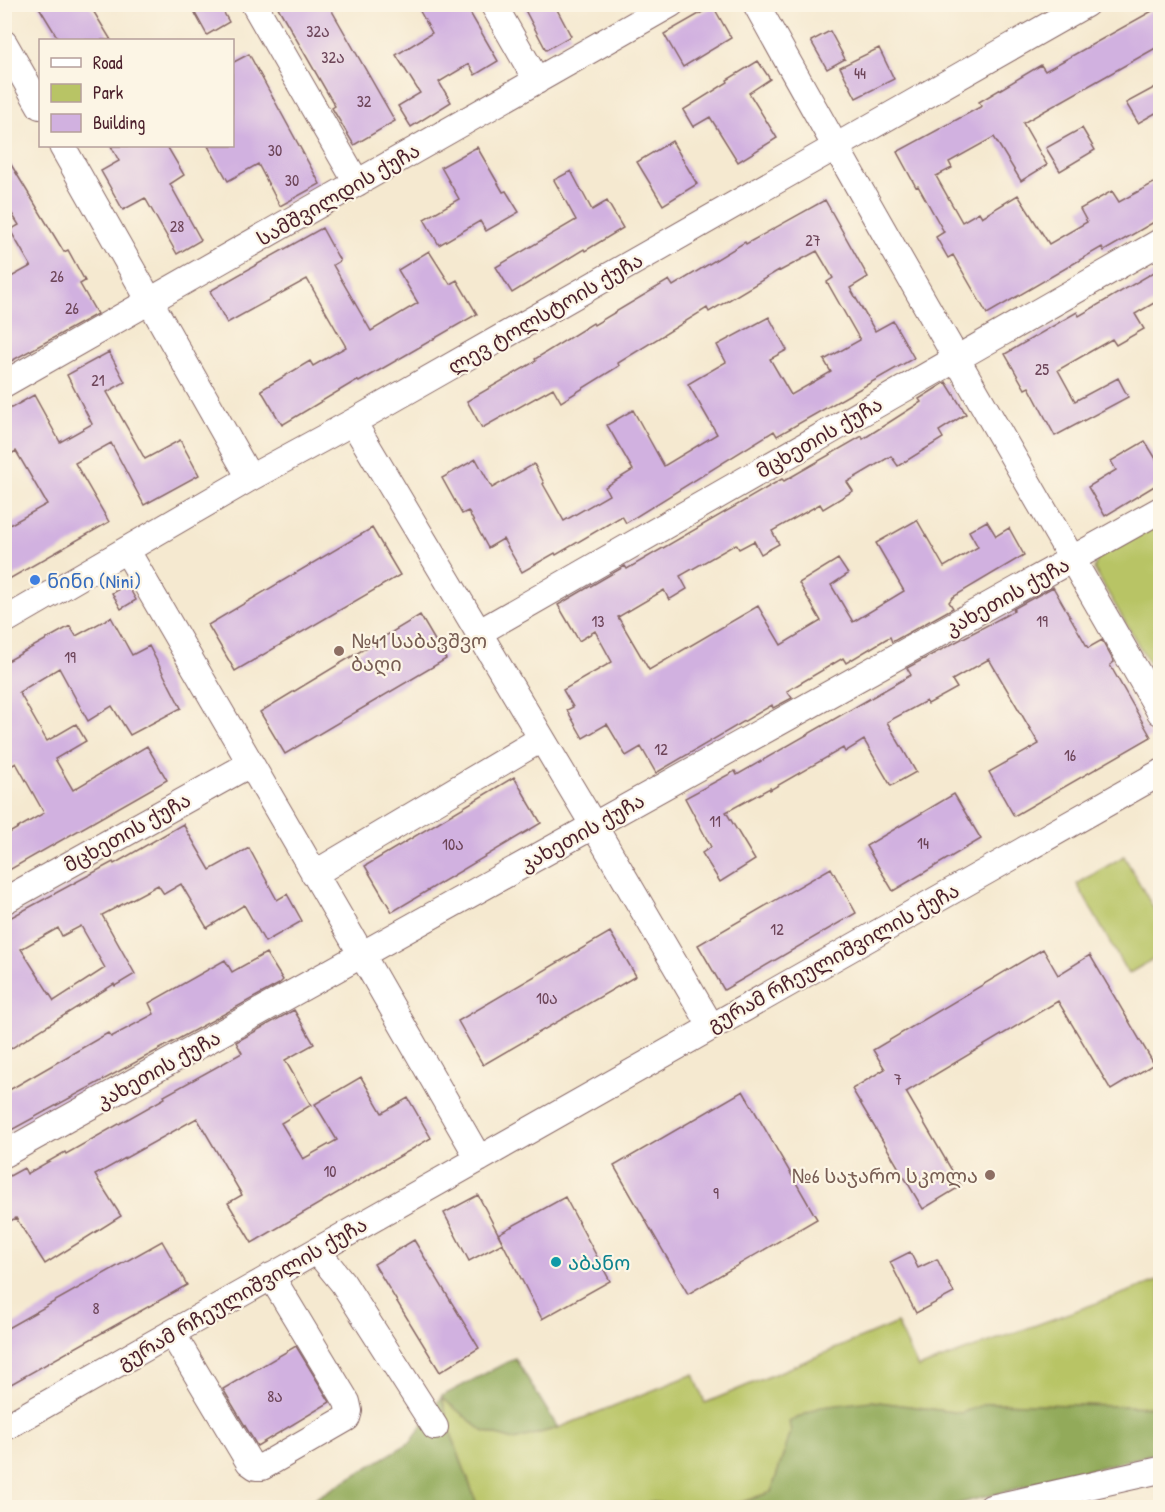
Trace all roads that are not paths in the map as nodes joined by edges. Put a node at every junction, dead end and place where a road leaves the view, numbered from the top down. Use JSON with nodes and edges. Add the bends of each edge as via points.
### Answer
{"nodes":[{"id":1,"x":254,"y":4,"type":"edge"},
{"id":2,"x":493,"y":4,"type":"edge"},
{"id":3,"x":671,"y":4,"type":"edge"},
{"id":4,"x":756,"y":4,"type":"edge"},
{"id":5,"x":1086,"y":4,"type":"edge"},
{"id":6,"x":4,"y":42,"type":"edge"},
{"id":7,"x":537,"y":81,"type":"junction"},
{"id":8,"x":39,"y":104,"type":"edge"},
{"id":9,"x":64,"y":147,"type":"edge"},
{"id":10,"x":835,"y":147,"type":"junction"},
{"id":11,"x":357,"y":183,"type":"junction"},
{"id":12,"x":1161,"y":242,"type":"edge"},
{"id":13,"x":150,"y":301,"type":"junction"},
{"id":14,"x":957,"y":358,"type":"junction"},
{"id":15,"x":4,"y":384,"type":"edge"},
{"id":16,"x":353,"y":422,"type":"junction"},
{"id":17,"x":250,"y":478,"type":"junction"},
{"id":18,"x":1161,"y":510,"type":"edge"},
{"id":19,"x":127,"y":551,"type":"junction"},
{"id":20,"x":1074,"y":558,"type":"junction"},
{"id":21,"x":4,"y":621,"type":"edge"},
{"id":22,"x":478,"y":633,"type":"junction"},
{"id":23,"x":1161,"y":712,"type":"edge"},
{"id":24,"x":541,"y":739,"type":"junction"},
{"id":25,"x":250,"y":764,"type":"junction"},
{"id":26,"x":1161,"y":772,"type":"edge"},
{"id":27,"x":594,"y":826,"type":"junction"},
{"id":28,"x":314,"y":874,"type":"junction"},
{"id":29,"x":4,"y":901,"type":"edge"},
{"id":30,"x":362,"y":955,"type":"junction"},
{"id":31,"x":711,"y":1026,"type":"junction"},
{"id":32,"x":4,"y":1154,"type":"edge"},
{"id":33,"x":479,"y":1159,"type":"junction"},
{"id":34,"x":317,"y":1251,"type":"junction"},
{"id":35,"x":276,"y":1282,"type":"junction"},
{"id":36,"x":176,"y":1340,"type":"junction"},
{"id":37,"x":5,"y":1425,"type":"edge"},
{"id":38,"x":435,"y":1427,"type":"dead end"},
{"id":39,"x":1161,"y":1470,"type":"edge"},
{"id":40,"x":991,"y":1508,"type":"edge"}],
"edges":[{"from":1,"to":11,"type":"street"},
{"from":2,"to":7,"type":"street"},
{"from":3,"to":7,"type":"street","name":"სამშვილდის ქუჩა"},
{"from":4,"to":10,"type":"street"},
{"from":5,"to":10,"type":"street","name":"ლევ ტოლსტოის ქუჩა"},
{"from":6,"to":8,"type":"street"},
{"from":7,"to":11,"type":"street","name":"სამშვილდის ქუჩა"},
{"from":9,"to":13,"type":"street"},
{"from":10,"to":14,"type":"street"},
{"from":10,"to":16,"type":"street","name":"ლევ ტოლსტოის ქუჩა"},
{"from":11,"to":13,"type":"street","name":"სამშვილდის ქუჩა"},
{"from":12,"to":14,"type":"street","name":"მცხეთის ქუჩა"},
{"from":13,"to":15,"type":"street","name":"სამშვილდის ქუჩა"},
{"from":13,"to":17,"type":"street"},
{"from":14,"to":20,"type":"street"},
{"from":14,"to":22,"type":"street","name":"მცხეთის ქუჩა"},
{"from":16,"to":17,"type":"street","name":"ლევ ტოლსტოის ქუჩა"},
{"from":16,"to":22,"type":"street"},
{"from":17,"to":19,"type":"street","name":"ლევ ტოლსტოის ქუჩა"},
{"from":18,"to":20,"type":"street","name":"კახეთის ქუჩა"},
{"from":19,"to":21,"type":"street","name":"ლევ ტოლსტოის ქუჩა"},
{"from":19,"to":25,"type":"street"},
{"from":20,"to":23,"type":"street"},
{"from":20,"to":27,"type":"street","name":"კახეთის ქუჩა"},
{"from":22,"to":24,"type":"street"},
{"from":24,"to":27,"type":"street"},
{"from":24,"to":28,"type":"street"},
{"from":25,"to":28,"type":"street"},
{"from":25,"to":29,"type":"street","name":"მცხეთის ქუჩა"},
{"from":26,"to":31,"type":"street","name":"გურამ რჩეულიშვილის ქუჩა"},
{"from":27,"to":30,"type":"street","name":"კახეთის ქუჩა"},
{"from":27,"to":31,"type":"street"},
{"from":28,"to":30,"type":"street"},
{"from":30,"to":32,"type":"street","name":"კახეთის ქუჩა"},
{"from":30,"to":33,"type":"street"},
{"from":31,"to":33,"type":"street","name":"გურამ რჩეულიშვილის ქუჩა"},
{"from":33,"to":34,"type":"street","name":"გურამ რჩეულიშვილის ქუჩა"},
{"from":34,"to":35,"type":"street","name":"გურამ რჩეულიშვილის ქუჩა"},
{"from":34,"to":38,"type":"street"},
{"from":35,"to":36,"type":"street","name":"გურამ რჩეულიშვილის ქუჩა"},
{"from":35,"to":36,"type":"street","via":[[347,1402],[347,1418],[256,1467],[249,1462]]},
{"from":36,"to":37,"type":"street","name":"გურამ რჩეულიშვილის ქუჩა"},
{"from":39,"to":40,"type":"street"}]}
